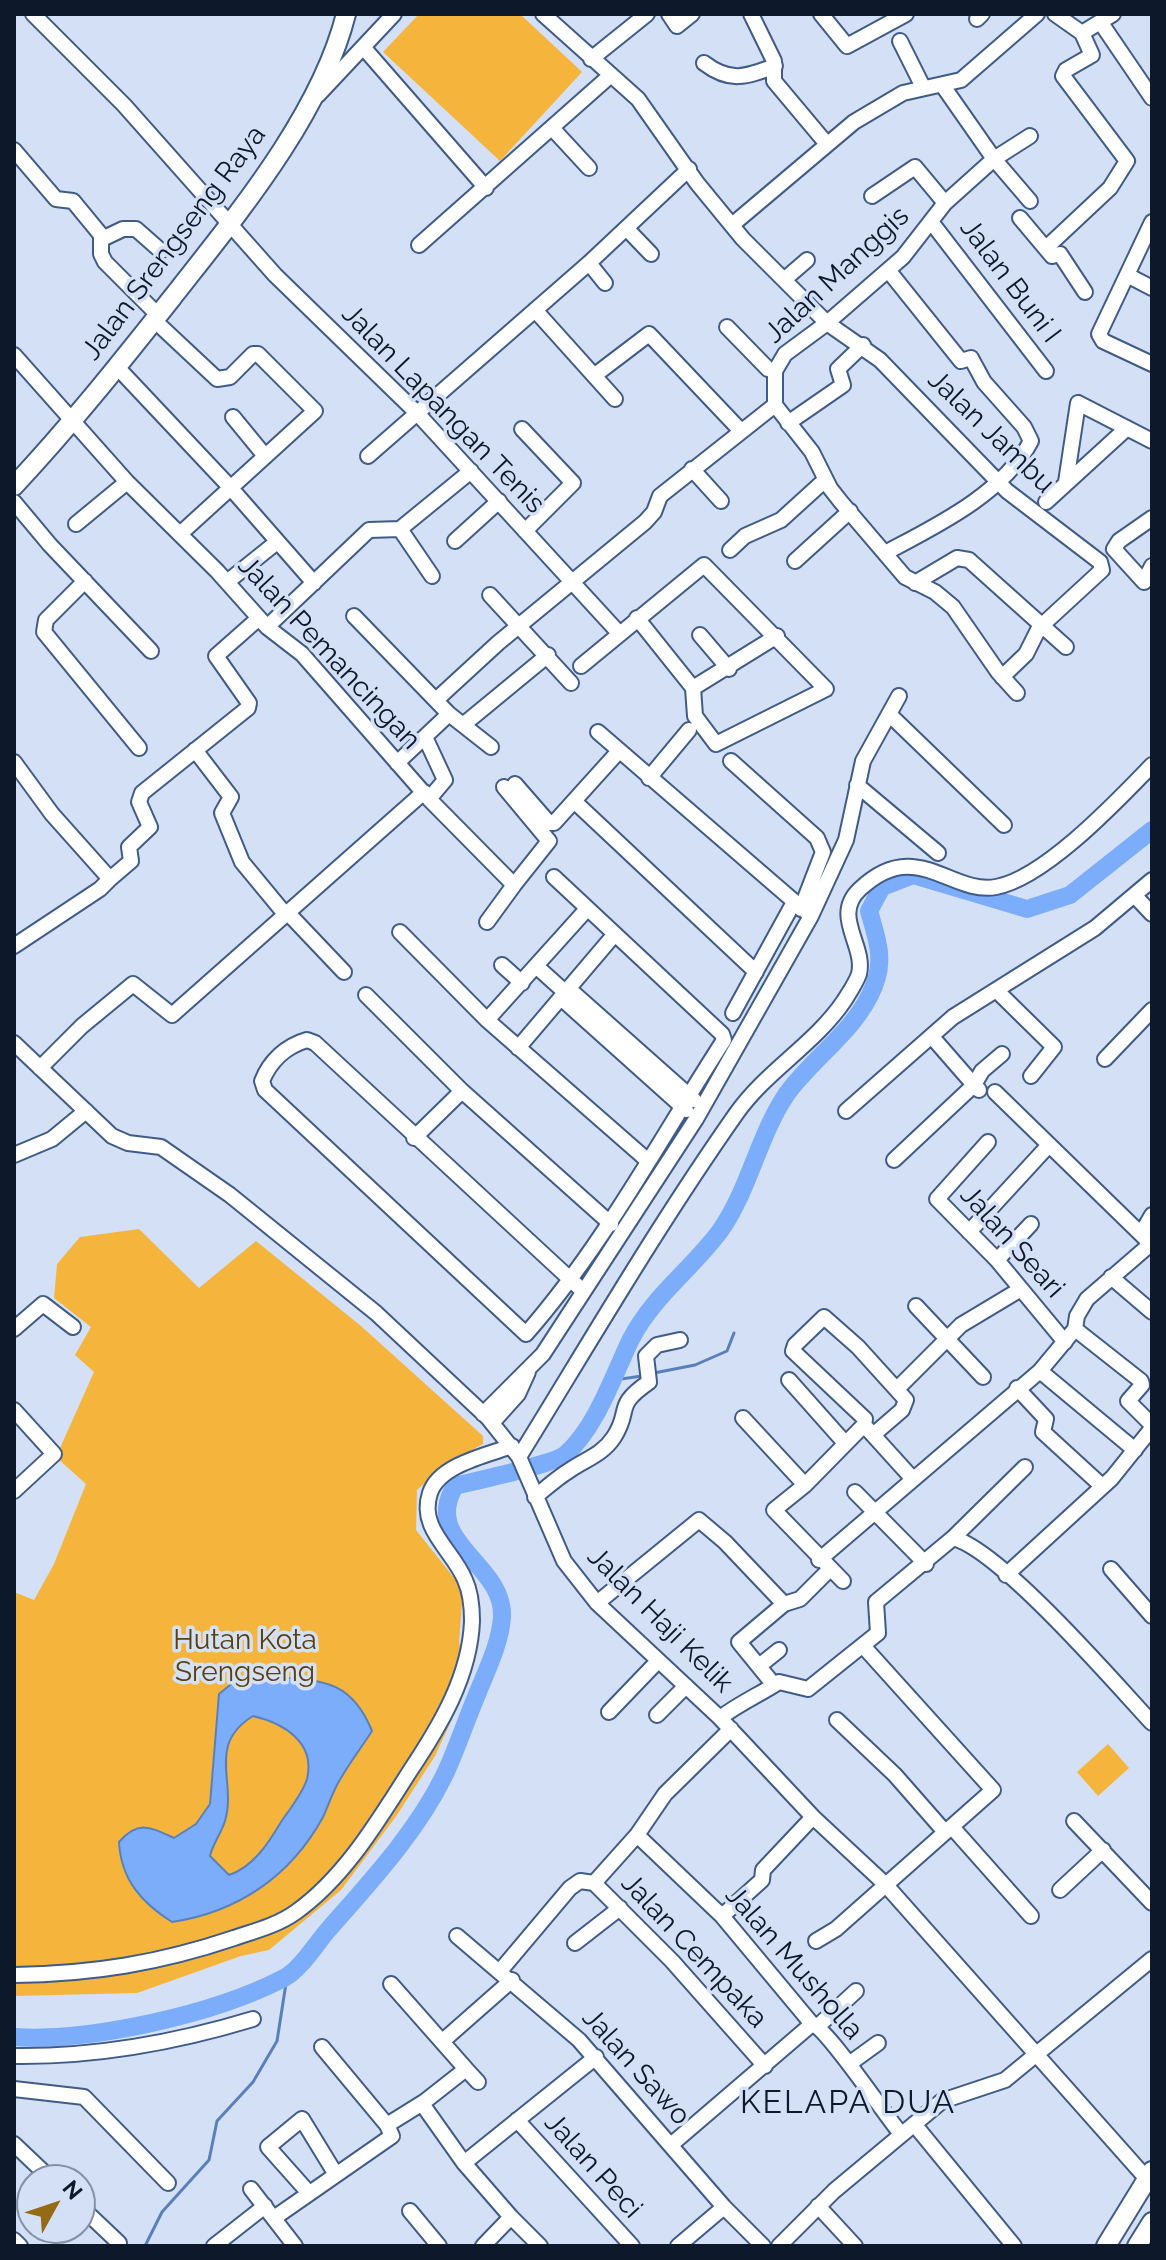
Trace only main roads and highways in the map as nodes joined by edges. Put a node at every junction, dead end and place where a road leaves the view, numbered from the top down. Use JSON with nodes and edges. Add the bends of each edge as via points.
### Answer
{"nodes":[{"id":1,"x":346,"y":14,"type":"edge"},
{"id":2,"x":14,"y":486,"type":"edge"},
{"id":3,"x":1150,"y":2175,"type":"edge"},
{"id":4,"x":1152,"y":2222,"type":"edge"},
{"id":5,"x":1106,"y":2246,"type":"edge"},
{"id":6,"x":1137,"y":2246,"type":"edge"}],
"edges":[{"from":1,"to":2,"type":"main road","name":"Jalan Srengseng Raya","via":[[310,103],[228,225],[73,422]]},
{"from":3,"to":5,"type":"main road"},
{"from":4,"to":6,"type":"main road"}]}
